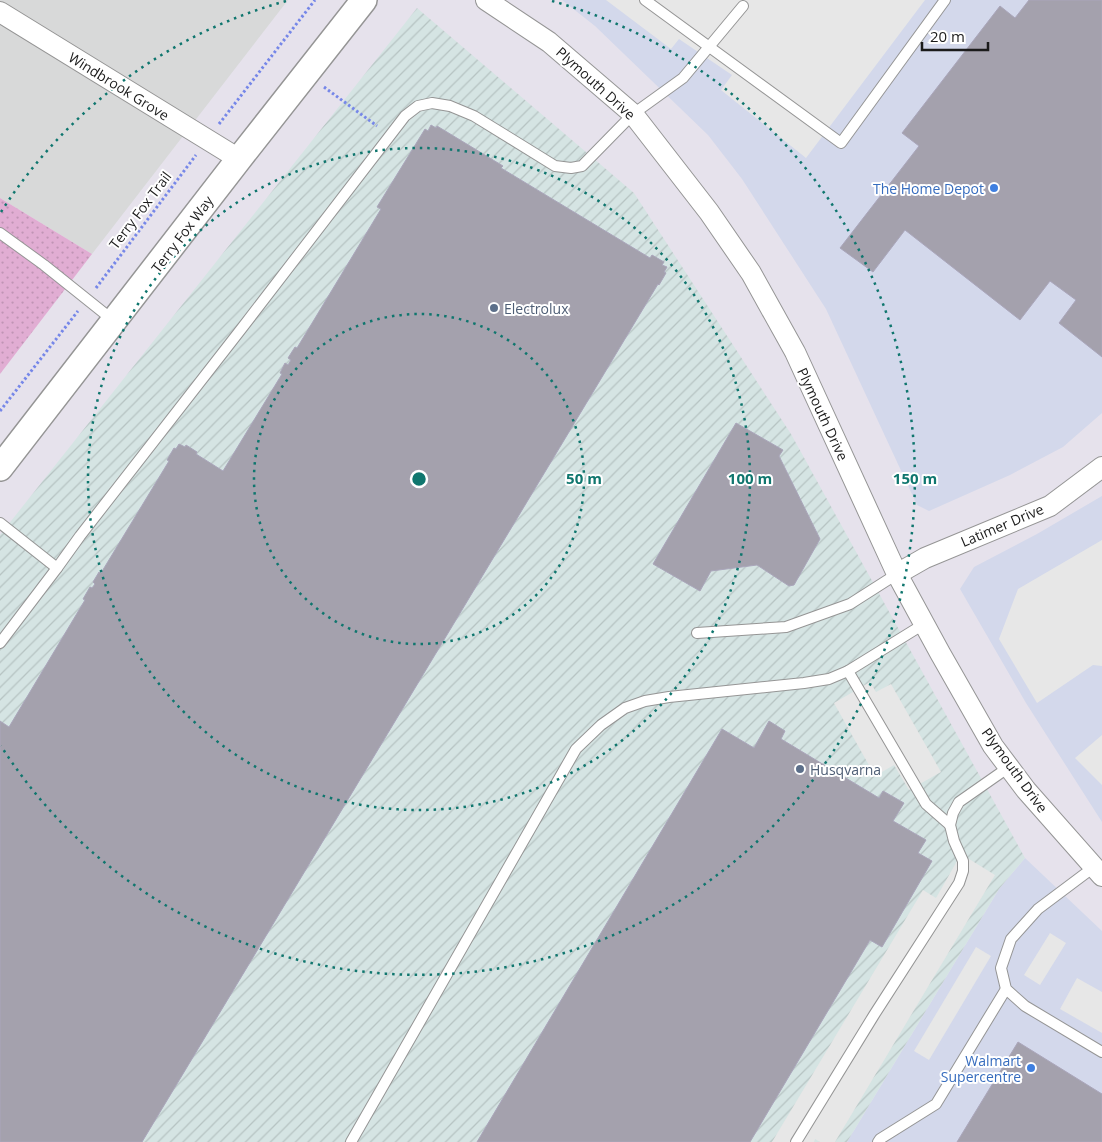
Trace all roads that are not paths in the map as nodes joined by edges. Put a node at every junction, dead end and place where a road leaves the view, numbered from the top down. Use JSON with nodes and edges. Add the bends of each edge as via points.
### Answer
{"nodes":[{"id":1,"x":364,"y":0,"type":"edge"},
{"id":2,"x":486,"y":0,"type":"edge"},
{"id":3,"x":645,"y":0,"type":"edge"},
{"id":4,"x":945,"y":0,"type":"edge"},
{"id":5,"x":743,"y":6,"type":"dead end"},
{"id":6,"x":0,"y":12,"type":"edge"},
{"id":7,"x":709,"y":47,"type":"junction"},
{"id":8,"x":633,"y":114,"type":"junction"},
{"id":9,"x":239,"y":159,"type":"junction"},
{"id":10,"x":0,"y":233,"type":"edge"},
{"id":11,"x":114,"y":321,"type":"junction"},
{"id":12,"x":1102,"y":467,"type":"edge"},
{"id":13,"x":0,"y":468,"type":"edge"},
{"id":14,"x":0,"y":523,"type":"edge"},
{"id":15,"x":58,"y":568,"type":"junction"},
{"id":16,"x":897,"y":574,"type":"junction"},
{"id":17,"x":924,"y":624,"type":"junction"},
{"id":18,"x":697,"y":633,"type":"dead end"},
{"id":19,"x":0,"y":643,"type":"edge"},
{"id":20,"x":848,"y":672,"type":"junction"},
{"id":21,"x":1009,"y":767,"type":"junction"},
{"id":22,"x":950,"y":825,"type":"junction"},
{"id":23,"x":1098,"y":872,"type":"edge"},
{"id":24,"x":1006,"y":989,"type":"junction"},
{"id":25,"x":1102,"y":1052,"type":"edge"},
{"id":26,"x":351,"y":1142,"type":"edge"},
{"id":27,"x":796,"y":1142,"type":"edge"},
{"id":28,"x":878,"y":1142,"type":"edge"}],
"edges":[{"from":1,"to":9,"type":"street","name":"Terry Fox Way"},
{"from":2,"to":8,"type":"street","name":"Plymouth Drive","via":[[549,42]]},
{"from":3,"to":7,"type":"lane"},
{"from":4,"to":7,"type":"lane","via":[[841,143]]},
{"from":5,"to":7,"type":"lane"},
{"from":6,"to":9,"type":"street","name":"Windbrook Grove"},
{"from":7,"to":8,"type":"lane","via":[[683,78]]},
{"from":8,"to":15,"type":"lane","via":[[582,166],[570,168],[555,166],[474,116],[450,106],[432,103],[418,106],[405,116]]},
{"from":8,"to":16,"type":"street","name":"Plymouth Drive","via":[[752,272],[795,352]]},
{"from":9,"to":11,"type":"street","name":"Terry Fox Way"},
{"from":10,"to":11,"type":"lane"},
{"from":11,"to":13,"type":"street","name":"Terry Fox Way"},
{"from":12,"to":16,"type":"street","name":"Latimer Drive","via":[[1050,506],[925,558]]},
{"from":14,"to":15,"type":"lane"},
{"from":15,"to":19,"type":"lane"},
{"from":16,"to":17,"type":"street","name":"Plymouth Drive"},
{"from":16,"to":18,"type":"lane","via":[[850,604],[786,627]]},
{"from":17,"to":20,"type":"lane"},
{"from":17,"to":21,"type":"street","name":"Plymouth Drive","via":[[993,746]]},
{"from":20,"to":22,"type":"lane","via":[[926,804]]},
{"from":20,"to":26,"type":"lane","via":[[804,683],[645,701],[625,708],[601,725],[576,749]]},
{"from":21,"to":22,"type":"lane","via":[[958,802]]},
{"from":21,"to":23,"type":"street","name":"Plymouth Drive"},
{"from":22,"to":27,"type":"lane","via":[[963,861],[959,882]]},
{"from":23,"to":24,"type":"lane","via":[[1038,909],[1011,939],[1001,968]]},
{"from":24,"to":25,"type":"lane","via":[[1025,1006]]},
{"from":24,"to":28,"type":"lane","via":[[936,1104]]}]}
